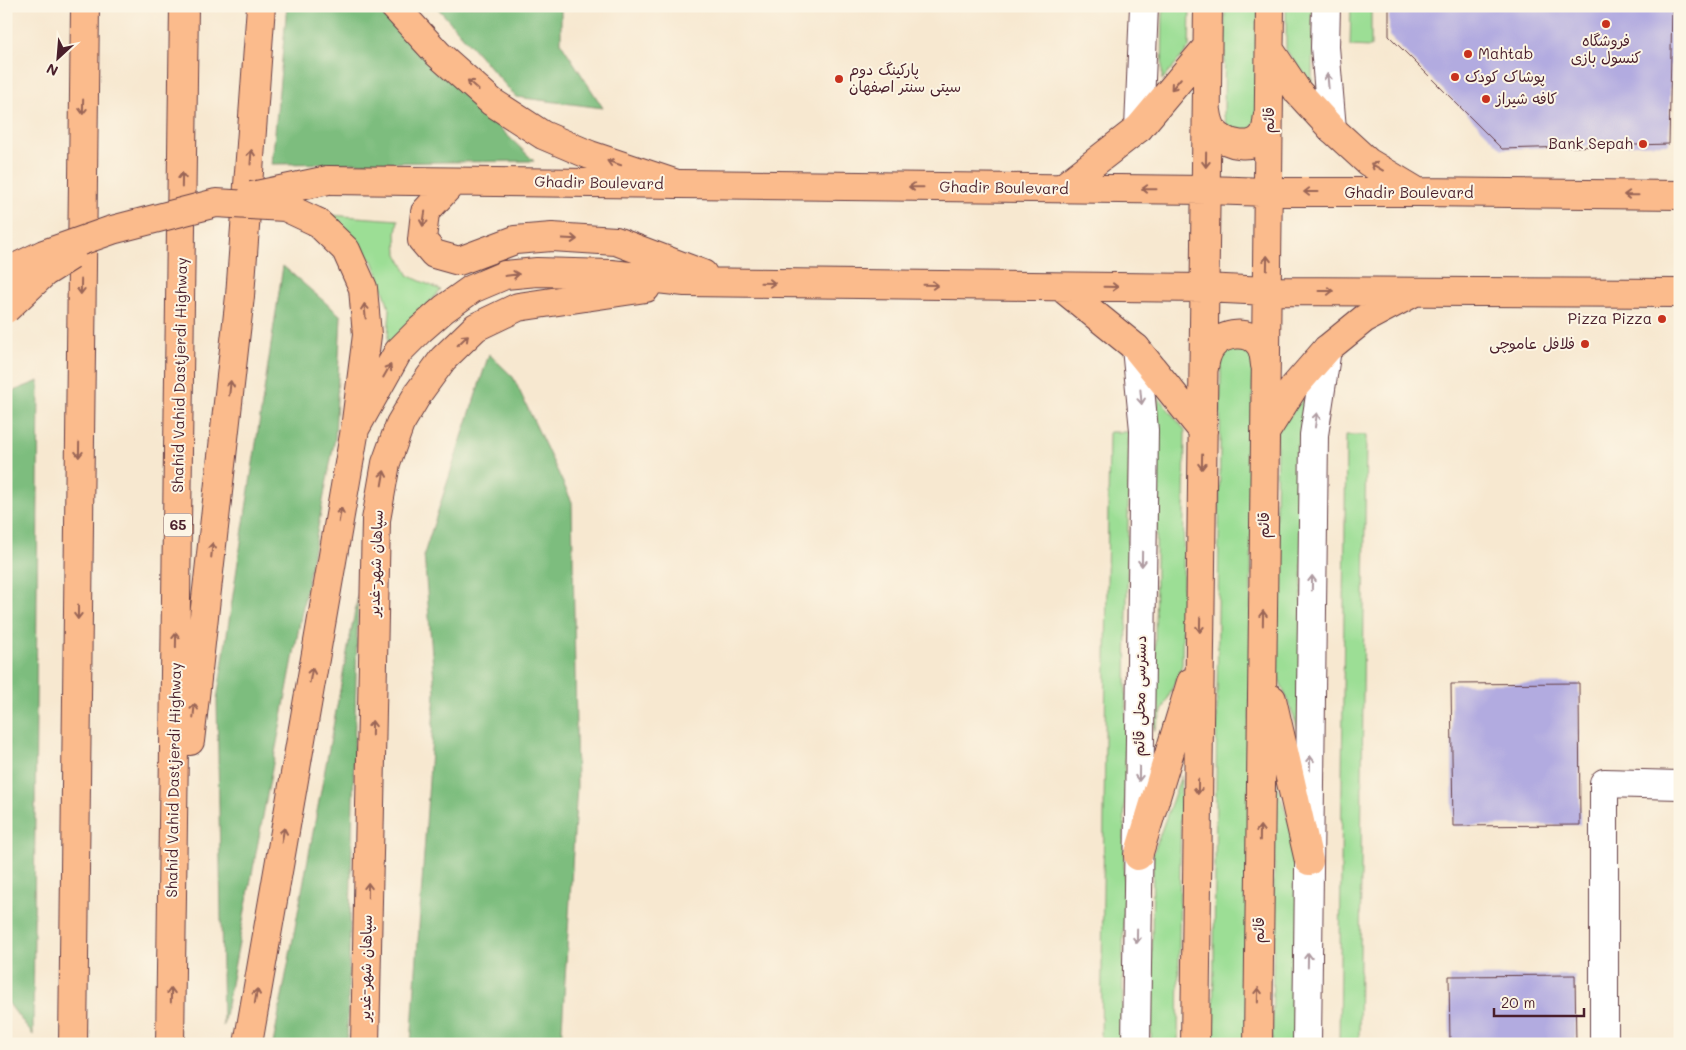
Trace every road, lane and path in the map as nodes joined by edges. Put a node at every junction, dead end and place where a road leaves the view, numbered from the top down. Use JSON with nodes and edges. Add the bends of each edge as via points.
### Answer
{"nodes":[{"id":1,"x":85,"y":6,"type":"edge"},
{"id":2,"x":184,"y":6,"type":"edge"},
{"id":3,"x":261,"y":6,"type":"edge"},
{"id":4,"x":394,"y":6,"type":"edge"},
{"id":5,"x":1144,"y":6,"type":"edge"},
{"id":6,"x":1208,"y":6,"type":"edge"},
{"id":7,"x":1270,"y":6,"type":"edge"},
{"id":8,"x":1326,"y":6,"type":"edge"},
{"id":9,"x":1207,"y":47,"type":"junction"},
{"id":10,"x":1270,"y":50,"type":"junction"},
{"id":11,"x":1206,"y":109,"type":"junction"},
{"id":12,"x":1269,"y":112,"type":"junction"},
{"id":13,"x":1139,"y":128,"type":"junction"},
{"id":14,"x":1332,"y":129,"type":"junction"},
{"id":15,"x":453,"y":182,"type":"junction"},
{"id":16,"x":677,"y":184,"type":"junction"},
{"id":17,"x":1062,"y":188,"type":"junction"},
{"id":18,"x":1206,"y":190,"type":"junction"},
{"id":19,"x":1268,"y":192,"type":"junction"},
{"id":20,"x":1418,"y":192,"type":"junction"},
{"id":21,"x":1680,"y":195,"type":"edge"},
{"id":22,"x":216,"y":203,"type":"junction"},
{"id":23,"x":112,"y":230,"type":"junction"},
{"id":24,"x":6,"y":272,"type":"edge"},
{"id":25,"x":685,"y":282,"type":"junction"},
{"id":26,"x":726,"y":283,"type":"junction"},
{"id":27,"x":1061,"y":286,"type":"junction"},
{"id":28,"x":1204,"y":288,"type":"junction"},
{"id":29,"x":1417,"y":290,"type":"junction"},
{"id":30,"x":1267,"y":291,"type":"junction"},
{"id":31,"x":1680,"y":293,"type":"edge"},
{"id":32,"x":6,"y":309,"type":"edge"},
{"id":33,"x":1136,"y":348,"type":"junction"},
{"id":34,"x":1327,"y":349,"type":"junction"},
{"id":35,"x":1204,"y":369,"type":"junction"},
{"id":36,"x":1266,"y":371,"type":"junction"},
{"id":37,"x":355,"y":429,"type":"junction"},
{"id":38,"x":1203,"y":431,"type":"junction"},
{"id":39,"x":1265,"y":434,"type":"junction"},
{"id":40,"x":1200,"y":652,"type":"junction"},
{"id":41,"x":1262,"y":655,"type":"junction"},
{"id":42,"x":1680,"y":785,"type":"edge"},
{"id":43,"x":1138,"y":856,"type":"junction"},
{"id":44,"x":1309,"y":861,"type":"junction"},
{"id":45,"x":173,"y":899,"type":"junction"},
{"id":46,"x":72,"y":1044,"type":"edge"},
{"id":47,"x":170,"y":1044,"type":"edge"},
{"id":48,"x":248,"y":1044,"type":"edge"},
{"id":49,"x":365,"y":1044,"type":"edge"},
{"id":50,"x":1136,"y":1044,"type":"edge"},
{"id":51,"x":1196,"y":1044,"type":"edge"},
{"id":52,"x":1258,"y":1044,"type":"edge"},
{"id":53,"x":1307,"y":1044,"type":"edge"},
{"id":54,"x":1604,"y":1044,"type":"edge"}],
"edges":[{"from":1,"to":46,"type":"main road","one_way":true},
{"from":45,"to":2,"type":"main road","name":"Shahid Vahid Dastjerdi Highway","number":"65","one_way":true},
{"from":45,"to":3,"type":"main road","one_way":true,"via":[[240,296]]},
{"from":16,"to":4,"type":"main road","one_way":true,"via":[[543,136],[492,102],[438,54]]},
{"from":5,"to":13,"type":"street"},
{"from":6,"to":9,"type":"main road"},
{"from":7,"to":10,"type":"main road","name":"قائم"},
{"from":14,"to":8,"type":"street","one_way":true,"via":[[1325,47]]},
{"from":9,"to":11,"type":"main road"},
{"from":9,"to":13,"type":"main road","one_way":true},
{"from":10,"to":12,"type":"main road","name":"قائم"},
{"from":10,"to":14,"type":"main road","via":[[1298,92]]},
{"from":11,"to":12,"type":"main road","via":[[1214,132],[1235,144],[1256,142],[1264,135]]},
{"from":11,"to":18,"type":"main road","one_way":true},
{"from":12,"to":19,"type":"main road","name":"قائم"},
{"from":13,"to":17,"type":"main road"},
{"from":20,"to":14,"type":"main road","one_way":true,"via":[[1368,162]]},
{"from":15,"to":16,"type":"main road","name":"Ghadir Boulevard"},
{"from":15,"to":22,"type":"main road","name":"Ghadir Boulevard","bridge":true,"via":[[328,180]]},
{"from":15,"to":26,"type":"main road","one_way":true,"via":[[425,212],[422,240],[434,254],[459,261],[515,240],[616,241]]},
{"from":17,"to":16,"type":"main road","name":"Ghadir Boulevard","one_way":true},
{"from":18,"to":17,"type":"main road","name":"Ghadir Boulevard","one_way":true},
{"from":18,"to":19,"type":"main road","name":"Ghadir Boulevard"},
{"from":18,"to":28,"type":"main road"},
{"from":20,"to":19,"type":"main road","name":"Ghadir Boulevard","one_way":true},
{"from":30,"to":19,"type":"main road","name":"قائم","one_way":true},
{"from":21,"to":20,"type":"main road","name":"Ghadir Boulevard","one_way":true},
{"from":22,"to":23,"type":"main road","bridge":true},
{"from":37,"to":22,"type":"main road","one_way":true,"bridge":true,"via":[[367,335],[363,288],[346,250],[317,222],[285,207]]},
{"from":23,"to":24,"type":"main road","bridge":true,"via":[[44,254]]},
{"from":23,"to":32,"type":"main road","bridge":true,"via":[[44,273]]},
{"from":25,"to":26,"type":"main road"},
{"from":37,"to":25,"type":"main road","one_way":true,"via":[[398,352],[444,309],[472,289],[505,275],[537,272],[611,274]]},
{"from":49,"to":25,"type":"main road","name":"سپاهان شهر-غدیر","one_way":true,"via":[[376,520],[386,462],[400,424],[443,359],[476,327],[518,307]]},
{"from":26,"to":27,"type":"main road","one_way":true},
{"from":27,"to":28,"type":"main road","one_way":true},
{"from":27,"to":33,"type":"main road"},
{"from":28,"to":30,"type":"main road"},
{"from":28,"to":35,"type":"main road"},
{"from":30,"to":29,"type":"main road","one_way":true},
{"from":29,"to":31,"type":"main road"},
{"from":29,"to":34,"type":"main road","via":[[1364,319]]},
{"from":30,"to":36,"type":"main road","name":"قائم"},
{"from":33,"to":38,"type":"main road"},
{"from":33,"to":43,"type":"street","name":"دسترسی محلی قائم","one_way":true,"via":[[1144,430]]},
{"from":34,"to":39,"type":"main road","via":[[1294,387]]},
{"from":44,"to":34,"type":"street","one_way":true,"via":[[1314,435]]},
{"from":35,"to":36,"type":"main road","via":[[1206,356],[1221,338],[1244,334],[1260,344]]},
{"from":35,"to":38,"type":"main road"},
{"from":36,"to":39,"type":"main road","name":"قائم"},
{"from":48,"to":37,"type":"main road","one_way":true},
{"from":38,"to":40,"type":"main road","one_way":true},
{"from":41,"to":39,"type":"main road","name":"قائم","one_way":true},
{"from":40,"to":43,"type":"main road"},
{"from":40,"to":51,"type":"main road","one_way":true},
{"from":41,"to":44,"type":"main road"},
{"from":52,"to":41,"type":"main road","name":"قائم","one_way":true},
{"from":42,"to":54,"type":"street","via":[[1604,783]]},
{"from":43,"to":50,"type":"street","name":"دسترسی محلی قائم","one_way":true},
{"from":53,"to":44,"type":"street","one_way":true},
{"from":47,"to":45,"type":"main road","name":"Shahid Vahid Dastjerdi Highway","number":"65","one_way":true}]}
